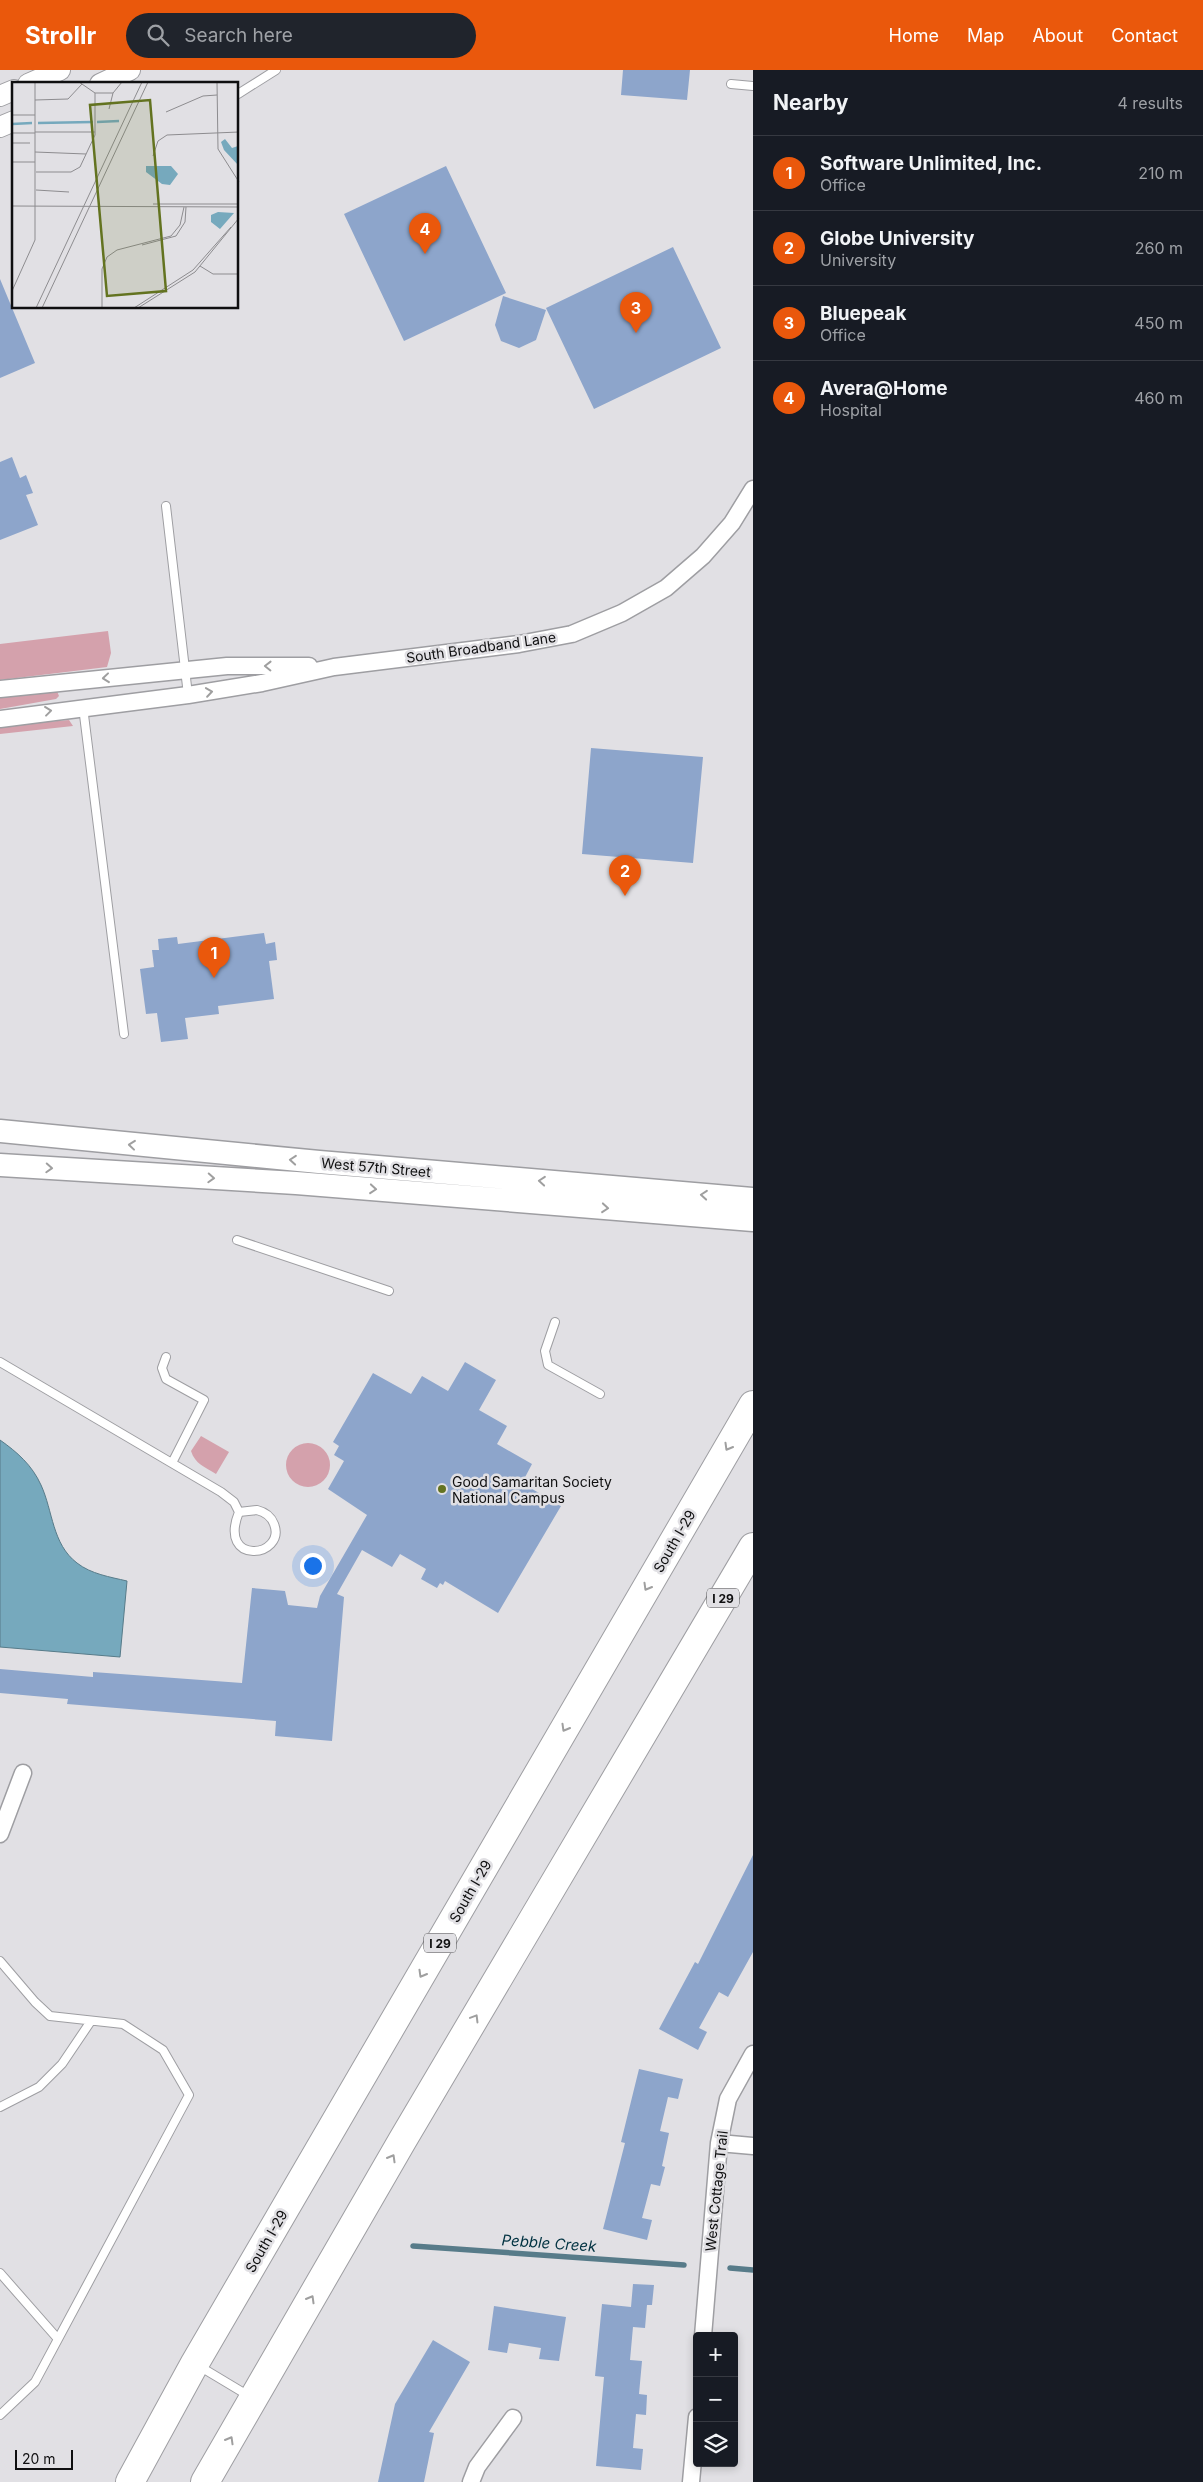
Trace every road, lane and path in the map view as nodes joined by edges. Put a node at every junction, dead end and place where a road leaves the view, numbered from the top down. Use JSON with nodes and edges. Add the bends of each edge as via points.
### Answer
{"nodes":[{"id":1,"x":60,"y":70,"type":"edge"},
{"id":2,"x":130,"y":70,"type":"edge"},
{"id":3,"x":276,"y":70,"type":"edge"},
{"id":4,"x":33,"y":82,"type":"edge"},
{"id":5,"x":106,"y":82,"type":"edge"},
{"id":6,"x":731,"y":84,"type":"dead end"},
{"id":7,"x":753,"y":86,"type":"edge"},
{"id":8,"x":12,"y":91,"type":"edge"},
{"id":9,"x":239,"y":93,"type":"edge"},
{"id":10,"x":0,"y":96,"type":"edge"},
{"id":11,"x":12,"y":122,"type":"edge"},
{"id":12,"x":0,"y":127,"type":"edge"},
{"id":13,"x":753,"y":489,"type":"edge"},
{"id":14,"x":166,"y":506,"type":"dead end"},
{"id":15,"x":334,"y":667,"type":"junction"},
{"id":16,"x":185,"y":670,"type":"junction"},
{"id":17,"x":0,"y":689,"type":"edge"},
{"id":18,"x":188,"y":695,"type":"junction"},
{"id":19,"x":83,"y":707,"type":"junction"},
{"id":20,"x":0,"y":719,"type":"edge"},
{"id":21,"x":124,"y":1034,"type":"dead end"},
{"id":22,"x":0,"y":1131,"type":"edge"},
{"id":23,"x":0,"y":1165,"type":"edge"},
{"id":24,"x":753,"y":1199,"type":"edge"},
{"id":25,"x":753,"y":1220,"type":"edge"},
{"id":26,"x":237,"y":1240,"type":"dead end"},
{"id":27,"x":389,"y":1291,"type":"dead end"},
{"id":28,"x":555,"y":1322,"type":"dead end"},
{"id":29,"x":166,"y":1356,"type":"dead end"},
{"id":30,"x":0,"y":1362,"type":"edge"},
{"id":31,"x":600,"y":1394,"type":"dead end"},
{"id":32,"x":753,"y":1405,"type":"edge"},
{"id":33,"x":172,"y":1463,"type":"junction"},
{"id":34,"x":239,"y":1512,"type":"junction"},
{"id":35,"x":753,"y":1547,"type":"edge"},
{"id":36,"x":23,"y":1773,"type":"dead end"},
{"id":37,"x":0,"y":1834,"type":"edge"},
{"id":38,"x":0,"y":1961,"type":"edge"},
{"id":39,"x":91,"y":2021,"type":"junction"},
{"id":40,"x":753,"y":2054,"type":"edge"},
{"id":41,"x":0,"y":2107,"type":"edge"},
{"id":42,"x":719,"y":2143,"type":"junction"},
{"id":43,"x":753,"y":2146,"type":"edge"},
{"id":44,"x":0,"y":2274,"type":"edge"},
{"id":45,"x":703,"y":2332,"type":"edge"},
{"id":46,"x":58,"y":2339,"type":"junction"},
{"id":47,"x":195,"y":2364,"type":"junction"},
{"id":48,"x":254,"y":2398,"type":"junction"},
{"id":49,"x":0,"y":2415,"type":"edge"},
{"id":50,"x":514,"y":2418,"type":"dead end"},
{"id":51,"x":697,"y":2422,"type":"edge"},
{"id":52,"x":130,"y":2482,"type":"edge"},
{"id":53,"x":205,"y":2482,"type":"edge"},
{"id":54,"x":471,"y":2482,"type":"edge"},
{"id":55,"x":692,"y":2482,"type":"edge"}],
"edges":[{"from":1,"to":4,"type":"street"},
{"from":2,"to":5,"type":"street"},
{"from":3,"to":9,"type":"lane"},
{"from":6,"to":7,"type":"lane"},
{"from":8,"to":10,"type":"street"},
{"from":11,"to":12,"type":"street"},
{"from":13,"to":15,"type":"street","name":"South Broadband Lane","via":[[732,523],[703,556],[666,588],[622,613],[572,634],[519,644]]},
{"from":14,"to":16,"type":"lane"},
{"from":15,"to":16,"type":"street","name":"South Broadband Lane","one_way":true,"via":[[227,666]]},
{"from":18,"to":15,"type":"street","name":"South Broadband Lane","one_way":true,"via":[[262,684]]},
{"from":16,"to":17,"type":"street","name":"South Broadband Lane","one_way":true},
{"from":16,"to":18,"type":"lane"},
{"from":18,"to":19,"type":"street","name":"South Broadband Lane"},
{"from":20,"to":19,"type":"street","name":"South Broadband Lane","one_way":true},
{"from":19,"to":21,"type":"lane"},
{"from":24,"to":22,"type":"main road","name":"West 57th Street","one_way":true,"via":[[271,1158]]},
{"from":23,"to":25,"type":"main road","name":"West 57th Street","one_way":true,"via":[[296,1183]]},
{"from":26,"to":27,"type":"lane"},
{"from":28,"to":31,"type":"lane","via":[[545,1351],[548,1364]]},
{"from":29,"to":33,"type":"lane","via":[[162,1368],[166,1379],[204,1400]]},
{"from":30,"to":33,"type":"lane"},
{"from":32,"to":47,"type":"highway","name":"South I-29","number":"I 29","one_way":true},
{"from":33,"to":34,"type":"lane","via":[[221,1492],[234,1502]]},
{"from":34,"to":34,"type":"lane","via":[[257,1510],[270,1516],[276,1528],[268,1547],[255,1552],[237,1543],[233,1529]]},
{"from":48,"to":35,"type":"highway","number":"I 29","one_way":true},
{"from":36,"to":37,"type":"street"},
{"from":38,"to":39,"type":"lane","via":[[50,2016]]},
{"from":39,"to":41,"type":"lane","via":[[62,2064],[39,2086]]},
{"from":39,"to":46,"type":"lane","via":[[123,2024],[163,2050],[189,2094]]},
{"from":40,"to":42,"type":"street","name":"West Cottage Trail","via":[[728,2098]]},
{"from":42,"to":43,"type":"street"},
{"from":42,"to":45,"type":"street","name":"West Cottage Trail"},
{"from":44,"to":46,"type":"lane"},
{"from":46,"to":49,"type":"lane","via":[[35,2382]]},
{"from":47,"to":48,"type":"lane"},
{"from":47,"to":52,"type":"highway","name":"South I-29","number":"I 29"},
{"from":53,"to":48,"type":"highway","number":"I 29","one_way":true},
{"from":50,"to":54,"type":"street","via":[[477,2466]]},
{"from":51,"to":55,"type":"street"}]}
